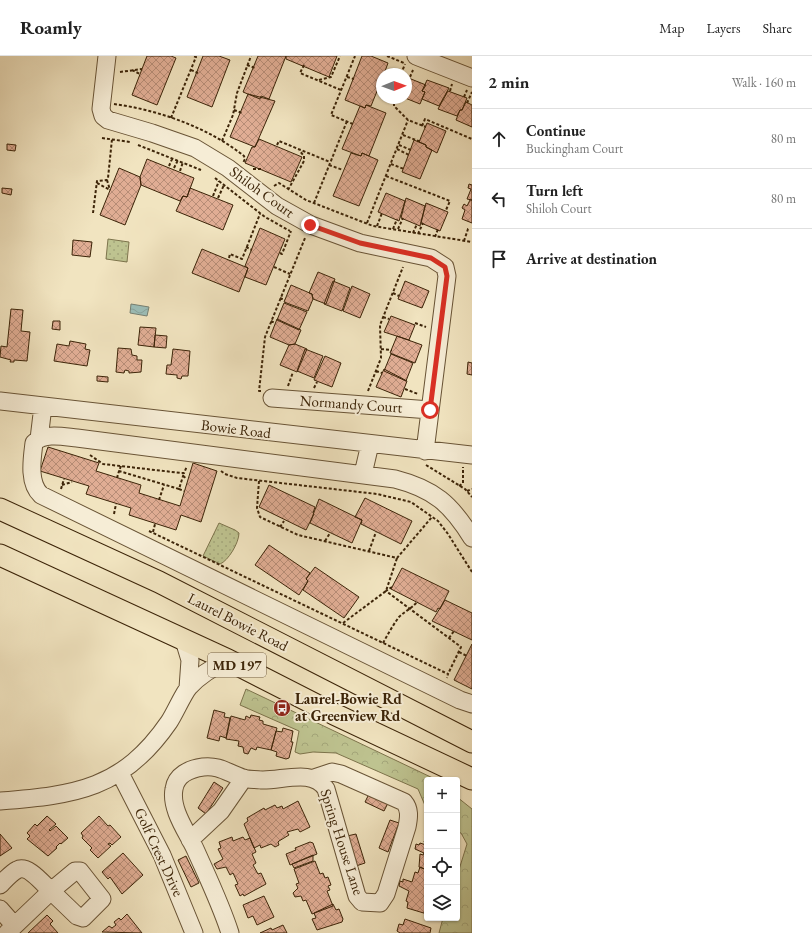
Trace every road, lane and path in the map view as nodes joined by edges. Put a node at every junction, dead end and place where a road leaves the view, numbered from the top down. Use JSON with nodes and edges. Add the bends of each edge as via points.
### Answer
{"nodes":[{"id":1,"x":106,"y":56,"type":"edge"},
{"id":2,"x":193,"y":56,"type":"edge"},
{"id":3,"x":251,"y":56,"type":"edge"},
{"id":4,"x":340,"y":56,"type":"edge"},
{"id":5,"x":355,"y":56,"type":"edge"},
{"id":6,"x":412,"y":62,"type":"edge"},
{"id":7,"x":247,"y":65,"type":"junction"},
{"id":8,"x":304,"y":65,"type":"dead end"},
{"id":9,"x":142,"y":68,"type":"dead end"},
{"id":10,"x":255,"y":68,"type":"dead end"},
{"id":11,"x":131,"y":69,"type":"junction"},
{"id":12,"x":191,"y":70,"type":"junction"},
{"id":13,"x":120,"y":72,"type":"dead end"},
{"id":14,"x":198,"y":73,"type":"dead end"},
{"id":15,"x":140,"y":74,"type":"dead end"},
{"id":16,"x":347,"y":77,"type":"junction"},
{"id":17,"x":354,"y":79,"type":"dead end"},
{"id":18,"x":318,"y":80,"type":"junction"},
{"id":19,"x":453,"y":83,"type":"dead end"},
{"id":20,"x":470,"y":84,"type":"edge"},
{"id":21,"x":341,"y":90,"type":"junction"},
{"id":22,"x":450,"y":91,"type":"dead end"},
{"id":23,"x":472,"y":92,"type":"edge"},
{"id":24,"x":464,"y":97,"type":"dead end"},
{"id":25,"x":111,"y":103,"type":"dead end"},
{"id":26,"x":467,"y":103,"type":"dead end"},
{"id":27,"x":394,"y":104,"type":"edge"},
{"id":28,"x":234,"y":110,"type":"junction"},
{"id":29,"x":242,"y":113,"type":"dead end"},
{"id":30,"x":171,"y":119,"type":"junction"},
{"id":31,"x":408,"y":120,"type":"junction"},
{"id":32,"x":347,"y":121,"type":"junction"},
{"id":33,"x":353,"y":124,"type":"dead end"},
{"id":34,"x":422,"y":126,"type":"junction"},
{"id":35,"x":426,"y":127,"type":"dead end"},
{"id":36,"x":112,"y":131,"type":"junction"},
{"id":37,"x":403,"y":135,"type":"junction"},
{"id":38,"x":102,"y":138,"type":"dead end"},
{"id":39,"x":472,"y":139,"type":"edge"},
{"id":40,"x":222,"y":141,"type":"junction"},
{"id":41,"x":420,"y":142,"type":"dead end"},
{"id":42,"x":277,"y":145,"type":"dead end"},
{"id":43,"x":399,"y":145,"type":"junction"},
{"id":44,"x":298,"y":149,"type":"junction"},
{"id":45,"x":397,"y":149,"type":"junction"},
{"id":46,"x":411,"y":150,"type":"dead end"},
{"id":47,"x":409,"y":155,"type":"dead end"},
{"id":48,"x":173,"y":157,"type":"junction"},
{"id":49,"x":178,"y":160,"type":"junction"},
{"id":50,"x":183,"y":162,"type":"junction"},
{"id":51,"x":330,"y":163,"type":"junction"},
{"id":52,"x":391,"y":164,"type":"junction"},
{"id":53,"x":169,"y":166,"type":"dead end"},
{"id":54,"x":243,"y":167,"type":"dead end"},
{"id":55,"x":174,"y":168,"type":"dead end"},
{"id":56,"x":263,"y":169,"type":"dead end"},
{"id":57,"x":404,"y":169,"type":"dead end"},
{"id":58,"x":180,"y":170,"type":"dead end"},
{"id":59,"x":343,"y":170,"type":"dead end"},
{"id":60,"x":204,"y":171,"type":"dead end"},
{"id":61,"x":248,"y":171,"type":"dead end"},
{"id":62,"x":210,"y":174,"type":"dead end"},
{"id":63,"x":386,"y":176,"type":"junction"},
{"id":64,"x":107,"y":180,"type":"junction"},
{"id":65,"x":219,"y":181,"type":"junction"},
{"id":66,"x":97,"y":183,"type":"junction"},
{"id":67,"x":224,"y":185,"type":"junction"},
{"id":68,"x":270,"y":189,"type":"dead end"},
{"id":69,"x":288,"y":190,"type":"junction"},
{"id":70,"x":213,"y":196,"type":"dead end"},
{"id":71,"x":218,"y":198,"type":"dead end"},
{"id":72,"x":314,"y":203,"type":"junction"},
{"id":73,"x":446,"y":210,"type":"dead end"},
{"id":74,"x":93,"y":213,"type":"dead end"},
{"id":75,"x":382,"y":213,"type":"dead end"},
{"id":76,"x":260,"y":214,"type":"junction"},
{"id":77,"x":403,"y":218,"type":"dead end"},
{"id":78,"x":397,"y":219,"type":"dead end"},
{"id":79,"x":367,"y":223,"type":"junction"},
{"id":80,"x":423,"y":223,"type":"dead end"},
{"id":81,"x":417,"y":224,"type":"dead end"},
{"id":82,"x":377,"y":226,"type":"junction"},
{"id":83,"x":393,"y":228,"type":"junction"},
{"id":84,"x":470,"y":228,"type":"dead end"},
{"id":85,"x":438,"y":229,"type":"dead end"},
{"id":86,"x":398,"y":230,"type":"junction"},
{"id":87,"x":291,"y":231,"type":"junction"},
{"id":88,"x":413,"y":233,"type":"junction"},
{"id":89,"x":418,"y":234,"type":"junction"},
{"id":90,"x":435,"y":236,"type":"junction"},
{"id":91,"x":305,"y":238,"type":"junction"},
{"id":92,"x":312,"y":240,"type":"dead end"},
{"id":93,"x":464,"y":241,"type":"junction"},
{"id":94,"x":472,"y":242,"type":"edge"},
{"id":95,"x":246,"y":248,"type":"junction"},
{"id":96,"x":252,"y":250,"type":"dead end"},
{"id":97,"x":280,"y":253,"type":"dead end"},
{"id":98,"x":229,"y":258,"type":"dead end"},
{"id":99,"x":396,"y":265,"type":"dead end"},
{"id":100,"x":274,"y":267,"type":"dead end"},
{"id":101,"x":403,"y":267,"type":"junction"},
{"id":102,"x":408,"y":268,"type":"dead end"},
{"id":103,"x":290,"y":274,"type":"junction"},
{"id":104,"x":393,"y":293,"type":"junction"},
{"id":105,"x":399,"y":296,"type":"dead end"},
{"id":106,"x":280,"y":298,"type":"junction"},
{"id":107,"x":285,"y":300,"type":"dead end"},
{"id":108,"x":383,"y":317,"type":"junction"},
{"id":109,"x":389,"y":319,"type":"dead end"},
{"id":110,"x":271,"y":321,"type":"junction"},
{"id":111,"x":275,"y":323,"type":"dead end"},
{"id":112,"x":415,"y":323,"type":"dead end"},
{"id":113,"x":431,"y":329,"type":"dead end"},
{"id":114,"x":381,"y":349,"type":"junction"},
{"id":115,"x":392,"y":350,"type":"dead end"},
{"id":116,"x":376,"y":371,"type":"junction"},
{"id":117,"x":293,"y":372,"type":"dead end"},
{"id":118,"x":382,"y":373,"type":"dead end"},
{"id":119,"x":404,"y":389,"type":"dead end"},
{"id":120,"x":275,"y":394,"type":"junction"},
{"id":121,"x":0,"y":401,"type":"edge"},
{"id":122,"x":426,"y":403,"type":"junction"},
{"id":123,"x":364,"y":405,"type":"junction"},
{"id":124,"x":43,"y":406,"type":"junction"},
{"id":125,"x":39,"y":439,"type":"junction"},
{"id":126,"x":370,"y":444,"type":"junction"},
{"id":127,"x":86,"y":454,"type":"dead end"},
{"id":128,"x":468,"y":455,"type":"edge"},
{"id":129,"x":422,"y":457,"type":"junction"},
{"id":130,"x":188,"y":462,"type":"dead end"},
{"id":131,"x":121,"y":466,"type":"junction"},
{"id":132,"x":222,"y":467,"type":"dead end"},
{"id":133,"x":119,"y":471,"type":"junction"},
{"id":134,"x":184,"y":474,"type":"junction"},
{"id":135,"x":363,"y":474,"type":"junction"},
{"id":136,"x":117,"y":478,"type":"dead end"},
{"id":137,"x":64,"y":479,"type":"dead end"},
{"id":138,"x":187,"y":479,"type":"dead end"},
{"id":139,"x":259,"y":481,"type":"junction"},
{"id":140,"x":72,"y":482,"type":"dead end"},
{"id":141,"x":62,"y":485,"type":"junction"},
{"id":142,"x":164,"y":485,"type":"junction"},
{"id":143,"x":459,"y":486,"type":"junction"},
{"id":144,"x":472,"y":489,"type":"edge"},
{"id":145,"x":179,"y":490,"type":"junction"},
{"id":146,"x":184,"y":491,"type":"dead end"},
{"id":147,"x":467,"y":491,"type":"junction"},
{"id":148,"x":60,"y":494,"type":"dead end"},
{"id":149,"x":472,"y":497,"type":"edge"},
{"id":150,"x":160,"y":500,"type":"dead end"},
{"id":151,"x":116,"y":504,"type":"dead end"},
{"id":152,"x":0,"y":509,"type":"edge"},
{"id":153,"x":432,"y":516,"type":"junction"},
{"id":154,"x":112,"y":519,"type":"dead end"},
{"id":155,"x":284,"y":521,"type":"dead end"},
{"id":156,"x":155,"y":524,"type":"dead end"},
{"id":157,"x":280,"y":527,"type":"junction"},
{"id":158,"x":147,"y":530,"type":"dead end"},
{"id":159,"x":153,"y":532,"type":"junction"},
{"id":160,"x":376,"y":532,"type":"dead end"},
{"id":161,"x":330,"y":533,"type":"dead end"},
{"id":162,"x":472,"y":538,"type":"edge"},
{"id":163,"x":325,"y":541,"type":"junction"},
{"id":164,"x":369,"y":551,"type":"junction"},
{"id":165,"x":0,"y":555,"type":"edge"},
{"id":166,"x":397,"y":558,"type":"junction"},
{"id":167,"x":472,"y":572,"type":"edge"},
{"id":168,"x":392,"y":587,"type":"dead end"},
{"id":169,"x":386,"y":591,"type":"junction"},
{"id":170,"x":417,"y":602,"type":"dead end"},
{"id":171,"x":411,"y":610,"type":"junction"},
{"id":172,"x":343,"y":623,"type":"junction"},
{"id":173,"x":454,"y":631,"type":"dead end"},
{"id":174,"x":450,"y":638,"type":"junction"},
{"id":175,"x":184,"y":640,"type":"junction"},
{"id":176,"x":383,"y":643,"type":"junction"},
{"id":177,"x":459,"y":652,"type":"junction"},
{"id":178,"x":467,"y":656,"type":"dead end"},
{"id":179,"x":228,"y":660,"type":"junction"},
{"id":180,"x":448,"y":674,"type":"junction"},
{"id":181,"x":446,"y":682,"type":"dead end"},
{"id":182,"x":188,"y":688,"type":"junction"},
{"id":183,"x":472,"y":704,"type":"edge"},
{"id":184,"x":472,"y":742,"type":"edge"},
{"id":185,"x":120,"y":773,"type":"junction"},
{"id":186,"x":244,"y":778,"type":"junction"},
{"id":187,"x":314,"y":778,"type":"junction"},
{"id":188,"x":472,"y":779,"type":"edge"},
{"id":189,"x":0,"y":801,"type":"edge"},
{"id":190,"x":190,"y":840,"type":"junction"},
{"id":191,"x":0,"y":885,"type":"edge"},
{"id":192,"x":0,"y":909,"type":"edge"},
{"id":193,"x":10,"y":929,"type":"edge"},
{"id":194,"x":226,"y":932,"type":"edge"},
{"id":195,"x":194,"y":933,"type":"edge"}],
"edges":[{"from":1,"to":36,"type":"street","via":[[101,109]]},
{"from":2,"to":12,"type":"path","via":[[196,57]]},
{"from":3,"to":7,"type":"path"},
{"from":4,"to":18,"type":"path","via":[[331,78]]},
{"from":5,"to":16,"type":"path"},
{"from":6,"to":20,"type":"street"},
{"from":7,"to":10,"type":"path"},
{"from":7,"to":28,"type":"path","via":[[236,93]]},
{"from":8,"to":18,"type":"path","via":[[300,73]]},
{"from":9,"to":11,"type":"path"},
{"from":11,"to":13,"type":"path"},
{"from":11,"to":15,"type":"path"},
{"from":12,"to":14,"type":"path"},
{"from":12,"to":30,"type":"path"},
{"from":16,"to":17,"type":"path"},
{"from":16,"to":21,"type":"path"},
{"from":18,"to":21,"type":"path"},
{"from":19,"to":22,"type":"path"},
{"from":20,"to":24,"type":"path"},
{"from":21,"to":32,"type":"path","via":[[331,115]]},
{"from":23,"to":26,"type":"path"},
{"from":25,"to":30,"type":"path","via":[[146,110]]},
{"from":27,"to":31,"type":"path"},
{"from":28,"to":29,"type":"path"},
{"from":28,"to":40,"type":"path"},
{"from":30,"to":40,"type":"path"},
{"from":31,"to":34,"type":"path"},
{"from":31,"to":37,"type":"path"},
{"from":32,"to":33,"type":"path"},
{"from":32,"to":51,"type":"path"},
{"from":34,"to":35,"type":"path"},
{"from":34,"to":39,"type":"path","via":[[425,119]]},
{"from":36,"to":38,"type":"path"},
{"from":36,"to":48,"type":"path","via":[[132,143]]},
{"from":36,"to":64,"type":"path"},
{"from":36,"to":122,"type":"street","name":"Shiloh Court","via":[[152,133],[195,148],[228,168],[277,206],[310,225],[360,243],[437,260],[445,267],[447,280]]},
{"from":37,"to":41,"type":"path"},
{"from":37,"to":43,"type":"path"},
{"from":40,"to":54,"type":"path","via":[[244,156]]},
{"from":42,"to":44,"type":"path","via":[[278,141]]},
{"from":43,"to":45,"type":"path"},
{"from":43,"to":46,"type":"path"},
{"from":44,"to":51,"type":"path"},
{"from":44,"to":69,"type":"path","via":[[304,156],[304,161]]},
{"from":45,"to":47,"type":"path"},
{"from":45,"to":52,"type":"path"},
{"from":48,"to":49,"type":"path"},
{"from":48,"to":53,"type":"path"},
{"from":49,"to":50,"type":"path"},
{"from":49,"to":55,"type":"path"},
{"from":50,"to":58,"type":"path"},
{"from":50,"to":60,"type":"path"},
{"from":51,"to":59,"type":"path"},
{"from":51,"to":72,"type":"path"},
{"from":52,"to":57,"type":"path"},
{"from":52,"to":63,"type":"path"},
{"from":56,"to":61,"type":"path"},
{"from":62,"to":65,"type":"path"},
{"from":63,"to":73,"type":"path","via":[[450,200]]},
{"from":63,"to":79,"type":"path"},
{"from":64,"to":66,"type":"path","via":[[100,179]]},
{"from":64,"to":66,"type":"path","via":[[110,190]]},
{"from":65,"to":67,"type":"path"},
{"from":65,"to":70,"type":"path"},
{"from":66,"to":74,"type":"path"},
{"from":67,"to":71,"type":"path"},
{"from":67,"to":76,"type":"path"},
{"from":68,"to":69,"type":"path","via":[[279,183]]},
{"from":69,"to":72,"type":"path"},
{"from":72,"to":79,"type":"path"},
{"from":75,"to":82,"type":"path"},
{"from":76,"to":87,"type":"path"},
{"from":76,"to":95,"type":"path"},
{"from":77,"to":86,"type":"path"},
{"from":78,"to":83,"type":"path"},
{"from":79,"to":82,"type":"path"},
{"from":80,"to":89,"type":"path"},
{"from":81,"to":88,"type":"path"},
{"from":82,"to":83,"type":"path"},
{"from":83,"to":86,"type":"path"},
{"from":84,"to":93,"type":"path"},
{"from":85,"to":90,"type":"path"},
{"from":86,"to":88,"type":"path"},
{"from":87,"to":91,"type":"path"},
{"from":87,"to":97,"type":"path","via":[[282,254]]},
{"from":88,"to":89,"type":"path"},
{"from":89,"to":90,"type":"path"},
{"from":90,"to":93,"type":"path"},
{"from":91,"to":92,"type":"path"},
{"from":91,"to":103,"type":"path"},
{"from":93,"to":94,"type":"path"},
{"from":95,"to":96,"type":"path"},
{"from":95,"to":98,"type":"path","via":[[242,259],[230,254]]},
{"from":99,"to":101,"type":"path"},
{"from":100,"to":103,"type":"path"},
{"from":101,"to":102,"type":"path"},
{"from":101,"to":104,"type":"path"},
{"from":103,"to":106,"type":"path"},
{"from":104,"to":105,"type":"path"},
{"from":104,"to":108,"type":"path"},
{"from":106,"to":107,"type":"path"},
{"from":106,"to":110,"type":"path"},
{"from":108,"to":109,"type":"path"},
{"from":108,"to":114,"type":"path","via":[[380,325]]},
{"from":110,"to":111,"type":"path"},
{"from":110,"to":120,"type":"path","via":[[265,336],[259,391]]},
{"from":112,"to":113,"type":"path"},
{"from":114,"to":115,"type":"path"},
{"from":114,"to":116,"type":"path"},
{"from":116,"to":118,"type":"path"},
{"from":116,"to":123,"type":"path"},
{"from":117,"to":120,"type":"path"},
{"from":119,"to":122,"type":"path"},
{"from":120,"to":123,"type":"street","name":"Normandy Court"},
{"from":121,"to":124,"type":"street","name":"Bowie Road"},
{"from":122,"to":123,"type":"street","name":"Normandy Court"},
{"from":122,"to":129,"type":"street"},
{"from":124,"to":125,"type":"street"},
{"from":124,"to":126,"type":"street","name":"Bowie Road"},
{"from":125,"to":135,"type":"street","via":[[78,438]]},
{"from":125,"to":183,"type":"street","via":[[34,443],[33,479],[41,495]]},
{"from":126,"to":129,"type":"street","name":"Bowie Road"},
{"from":126,"to":135,"type":"street"},
{"from":127,"to":131,"type":"path","via":[[103,464]]},
{"from":128,"to":129,"type":"street","name":"Bowie Road"},
{"from":128,"to":143,"type":"path","via":[[463,483]]},
{"from":129,"to":143,"type":"path"},
{"from":130,"to":134,"type":"path"},
{"from":131,"to":133,"type":"path"},
{"from":131,"to":134,"type":"path"},
{"from":132,"to":139,"type":"path","via":[[222,473]]},
{"from":133,"to":136,"type":"path"},
{"from":133,"to":142,"type":"path"},
{"from":134,"to":138,"type":"path"},
{"from":134,"to":145,"type":"path"},
{"from":135,"to":162,"type":"street","via":[[405,481],[434,494],[454,510]]},
{"from":137,"to":141,"type":"path"},
{"from":139,"to":153,"type":"path","via":[[399,498],[411,502]]},
{"from":139,"to":157,"type":"path","via":[[258,513],[260,517]]},
{"from":140,"to":141,"type":"path"},
{"from":141,"to":148,"type":"path"},
{"from":142,"to":145,"type":"path"},
{"from":142,"to":150,"type":"path"},
{"from":143,"to":147,"type":"path"},
{"from":144,"to":147,"type":"path"},
{"from":145,"to":146,"type":"path"},
{"from":147,"to":149,"type":"path"},
{"from":151,"to":154,"type":"path"},
{"from":152,"to":184,"type":"main road","name":"Laurel Bowie Road","number":"MD 197","via":[[159,582]]},
{"from":153,"to":166,"type":"path"},
{"from":153,"to":167,"type":"path","via":[[448,534]]},
{"from":155,"to":157,"type":"path"},
{"from":156,"to":159,"type":"path"},
{"from":157,"to":163,"type":"path","via":[[298,535]]},
{"from":158,"to":159,"type":"path"},
{"from":159,"to":172,"type":"path"},
{"from":160,"to":164,"type":"path"},
{"from":161,"to":163,"type":"path"},
{"from":163,"to":164,"type":"path"},
{"from":164,"to":166,"type":"path"},
{"from":165,"to":175,"type":"main road","number":"MD 197"},
{"from":166,"to":169,"type":"path"},
{"from":168,"to":169,"type":"path"},
{"from":169,"to":171,"type":"path"},
{"from":169,"to":172,"type":"path"},
{"from":170,"to":171,"type":"path"},
{"from":171,"to":174,"type":"path"},
{"from":171,"to":176,"type":"path","via":[[400,617]]},
{"from":172,"to":176,"type":"path"},
{"from":173,"to":174,"type":"path"},
{"from":174,"to":177,"type":"path","via":[[461,647]]},
{"from":175,"to":179,"type":"main road","number":"MD 197"},
{"from":175,"to":182,"type":"street","via":[[190,660]]},
{"from":176,"to":180,"type":"path"},
{"from":177,"to":178,"type":"path"},
{"from":177,"to":180,"type":"path"},
{"from":179,"to":182,"type":"street","via":[[210,668]]},
{"from":179,"to":188,"type":"main road","number":"MD 197","via":[[334,714]]},
{"from":180,"to":181,"type":"path"},
{"from":182,"to":185,"type":"street","via":[[181,704],[158,738],[148,750]]},
{"from":185,"to":189,"type":"street","via":[[97,785],[67,794]]},
{"from":185,"to":195,"type":"street","name":"Golf Crest Drive","via":[[159,849]]},
{"from":186,"to":187,"type":"street","name":"Spring House Lane"},
{"from":186,"to":190,"type":"street","via":[[221,811]]},
{"from":186,"to":190,"type":"street","name":"Spring House Lane","via":[[227,770],[211,767],[193,769],[179,777],[173,797]]},
{"from":187,"to":187,"type":"street","name":"Spring House Lane","via":[[326,789],[358,896],[362,902],[380,902],[386,894],[410,817],[408,806],[341,774],[332,772]]},
{"from":190,"to":194,"type":"street","name":"Spring House Lane"},
{"from":191,"to":193,"type":"street","via":[[22,868],[28,870],[51,891]]},
{"from":192,"to":193,"type":"street"}]}
